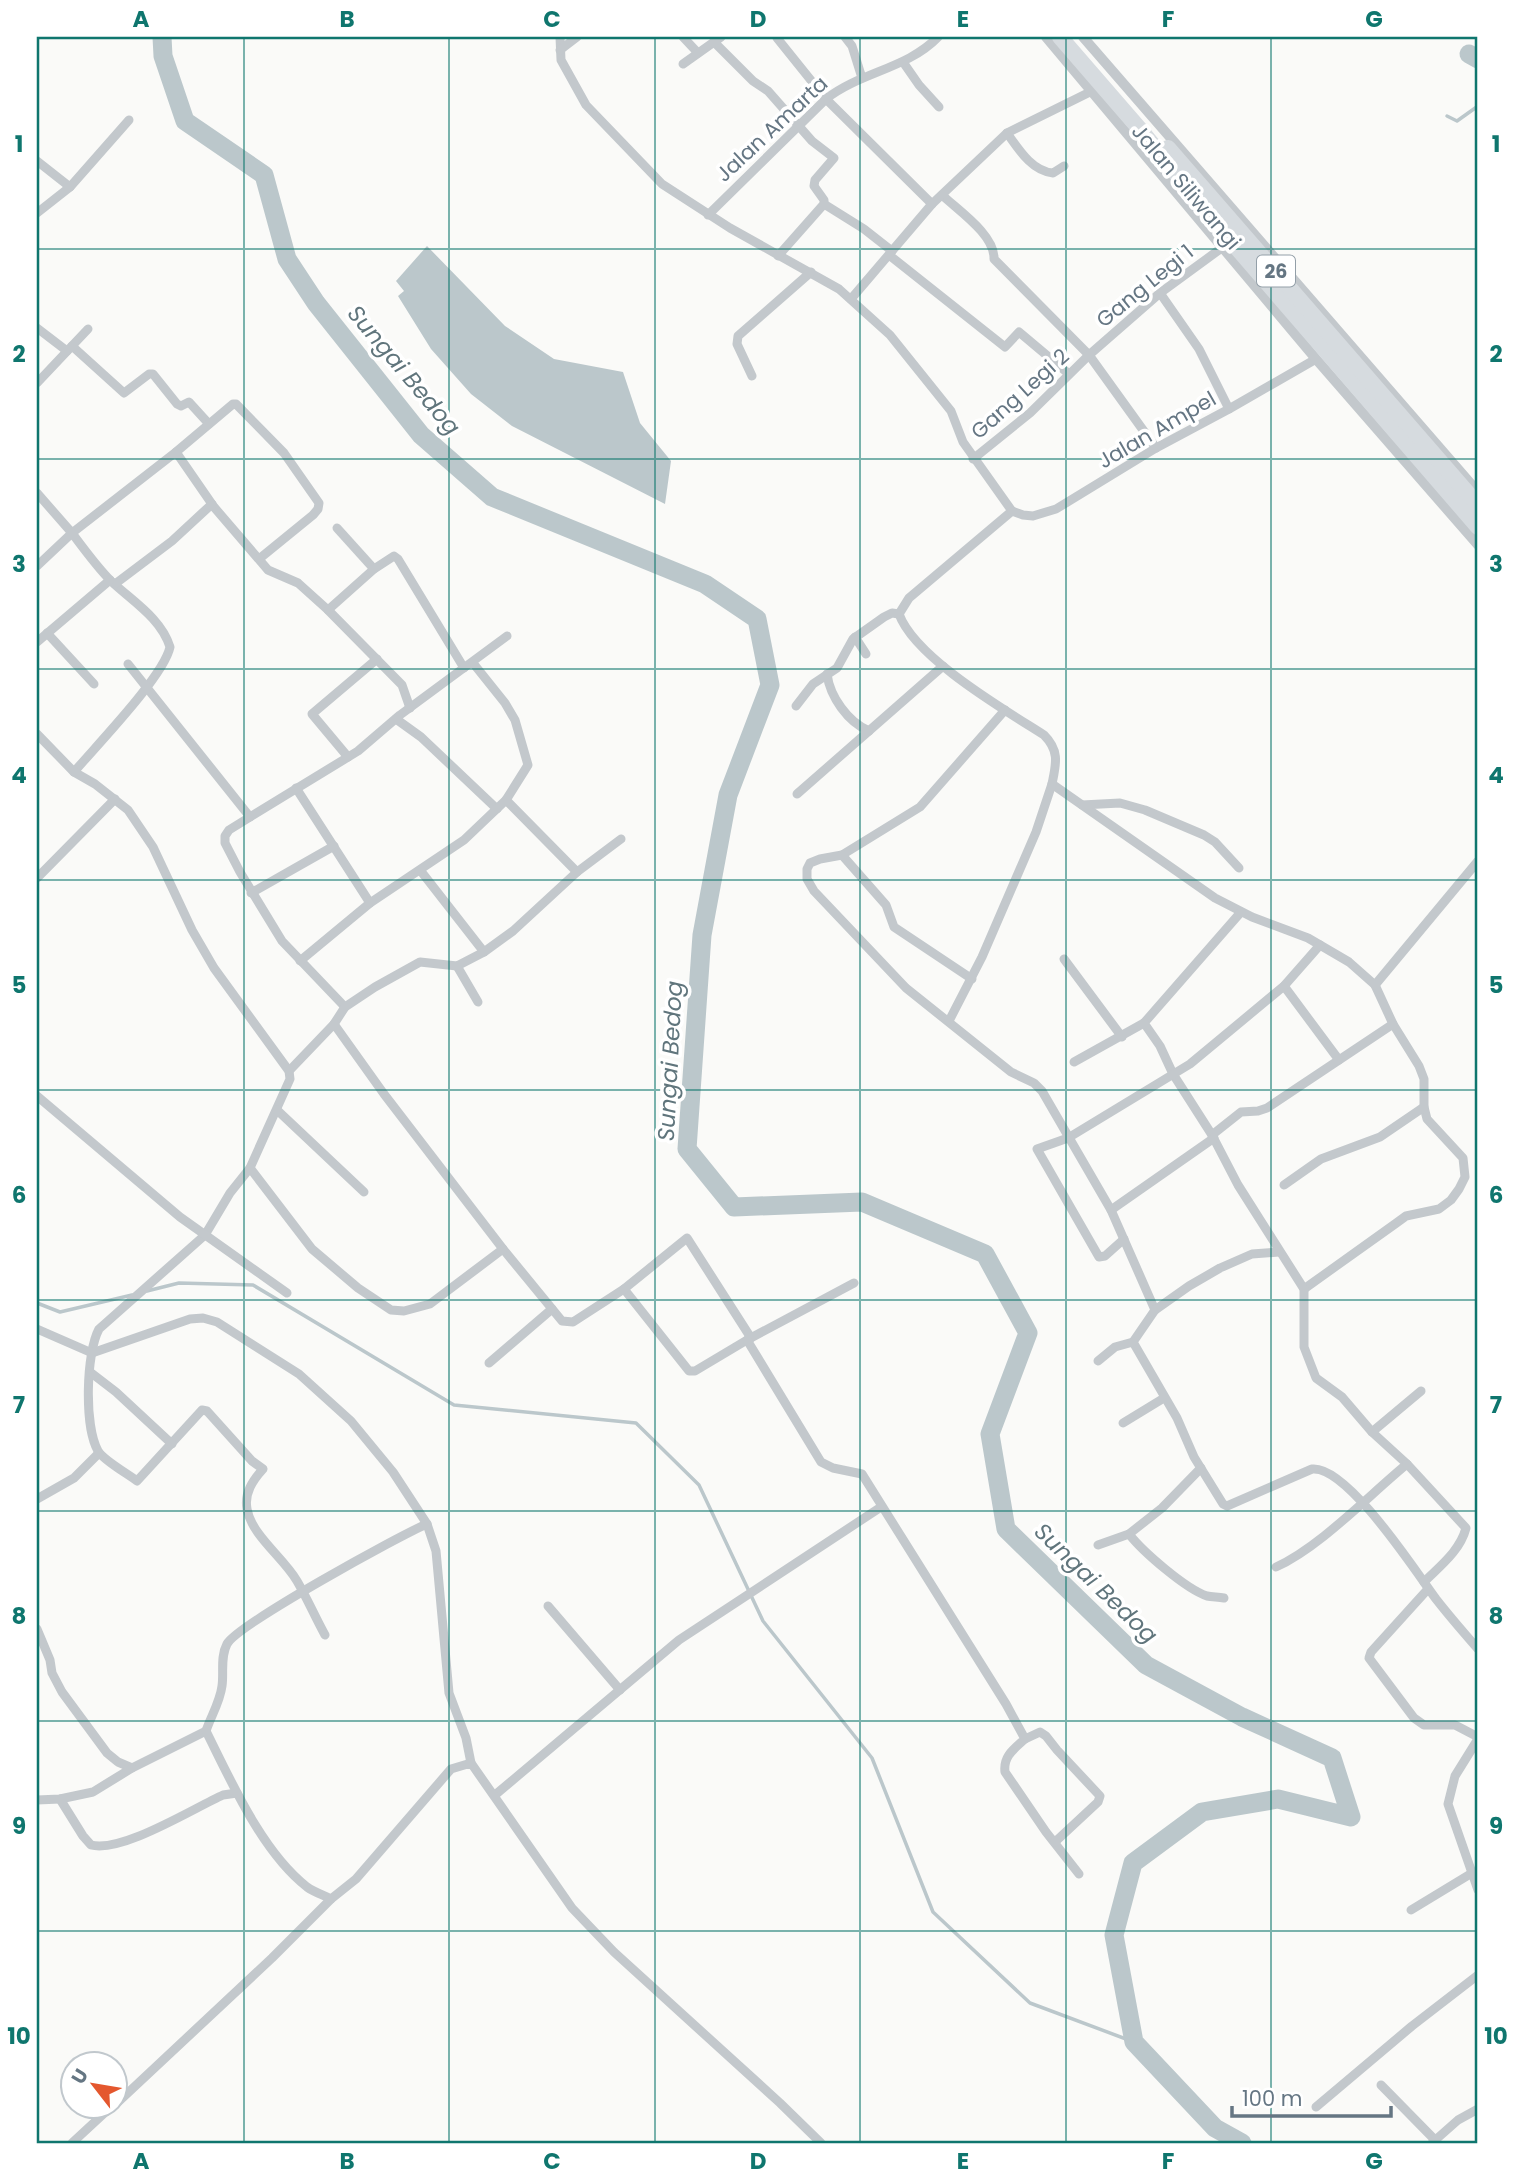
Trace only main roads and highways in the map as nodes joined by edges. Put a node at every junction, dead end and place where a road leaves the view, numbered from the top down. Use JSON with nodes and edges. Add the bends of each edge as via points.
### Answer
{"nodes":[{"id":1,"x":1059,"y":37,"type":"edge"},
{"id":2,"x":1073,"y":37,"type":"edge"},
{"id":3,"x":1083,"y":57,"type":"junction"},
{"id":4,"x":1166,"y":153,"type":"junction"},
{"id":5,"x":1478,"y":505,"type":"edge"},
{"id":6,"x":1478,"y":527,"type":"edge"}],
"edges":[{"from":1,"to":3,"type":"highway","name":"Jalan Siliwangi","number":"26"},
{"from":2,"to":3,"type":"highway","name":"Jalan Siliwangi","number":"26"},
{"from":3,"to":4,"type":"highway","name":"Jalan Siliwangi","number":"26"},
{"from":4,"to":5,"type":"highway","name":"Jalan Siliwangi","number":"26","via":[[1204,182]]},
{"from":4,"to":6,"type":"highway","name":"Jalan Siliwangi","number":"26","via":[[1229,248]]}]}
